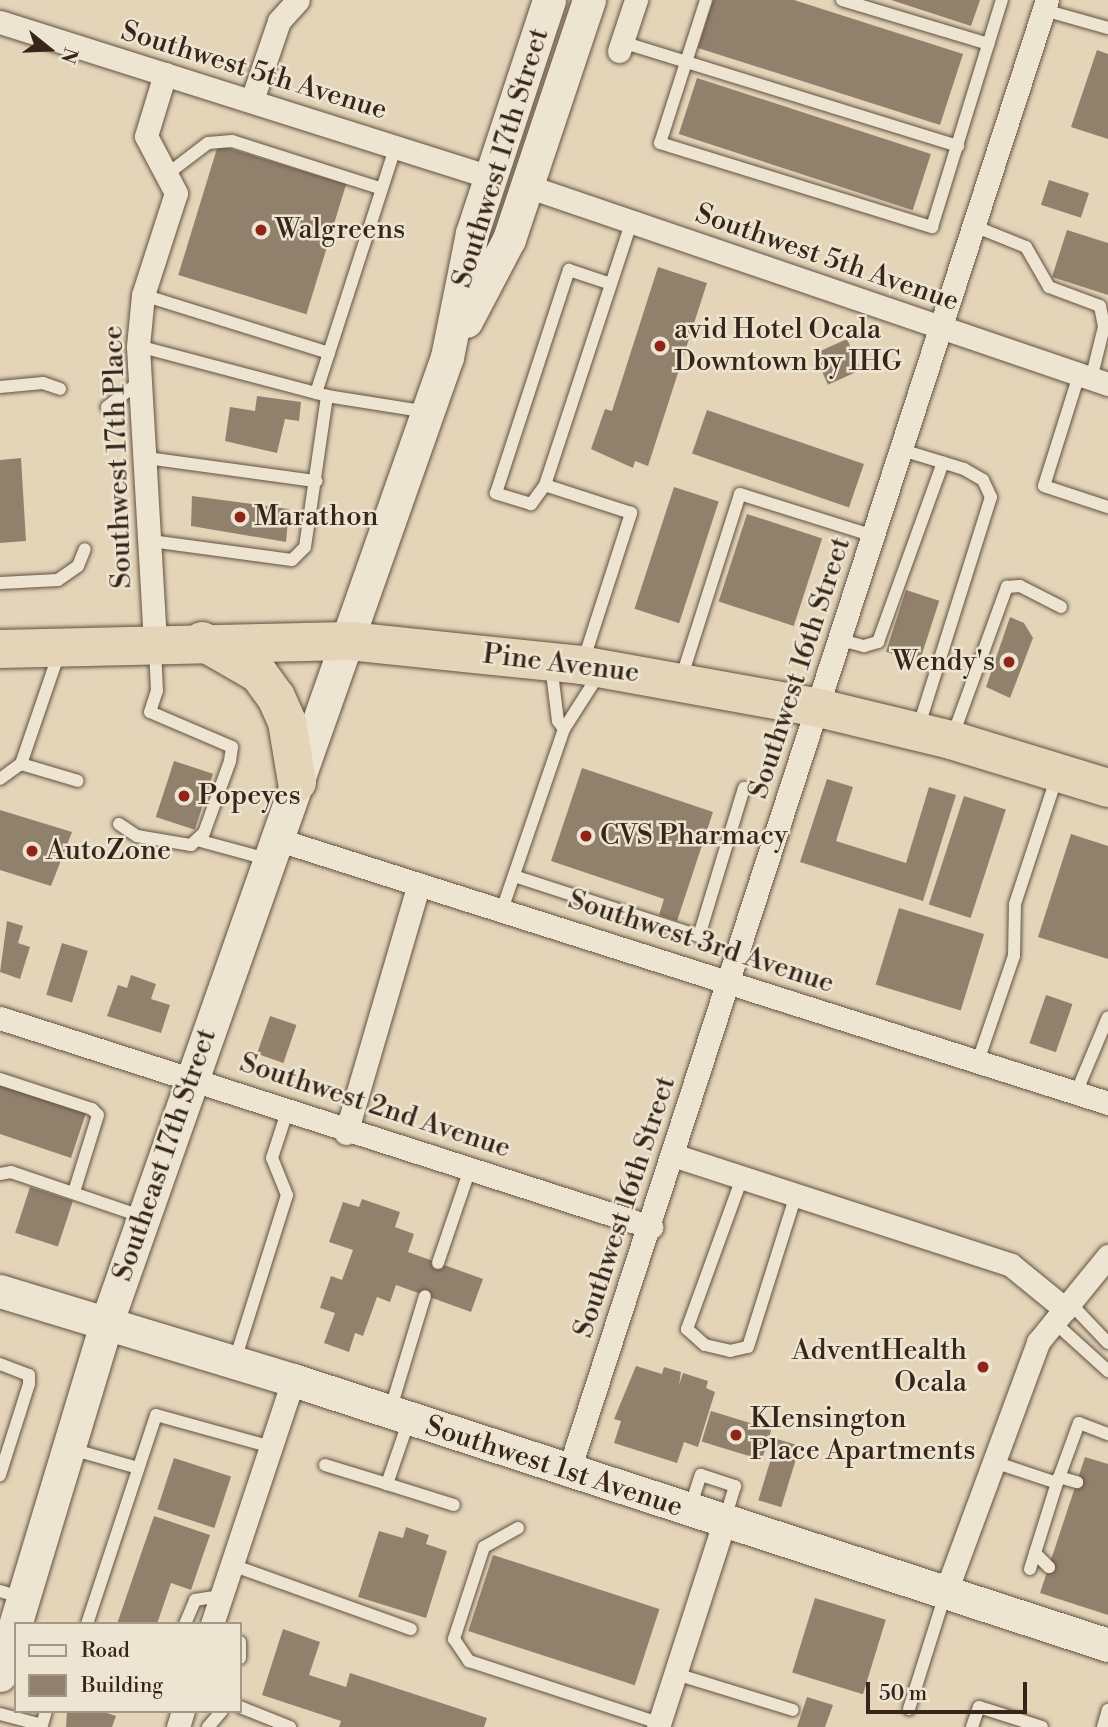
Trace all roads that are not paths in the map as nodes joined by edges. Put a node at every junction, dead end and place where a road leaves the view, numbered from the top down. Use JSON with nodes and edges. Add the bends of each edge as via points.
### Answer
{"nodes":[{"id":1,"x":298,"y":0,"type":"edge"},
{"id":2,"x":549,"y":0,"type":"edge"},
{"id":3,"x":589,"y":0,"type":"edge"},
{"id":4,"x":636,"y":0,"type":"edge"},
{"id":5,"x":706,"y":0,"type":"edge"},
{"id":6,"x":842,"y":0,"type":"edge"},
{"id":7,"x":1002,"y":0,"type":"edge"},
{"id":8,"x":1046,"y":5,"type":"edge"},
{"id":9,"x":0,"y":22,"type":"edge"},
{"id":10,"x":1108,"y":28,"type":"edge"},
{"id":11,"x":989,"y":44,"type":"junction"},
{"id":12,"x":620,"y":47,"type":"joint"},
{"id":13,"x":685,"y":62,"type":"junction"},
{"id":14,"x":165,"y":74,"type":"junction"},
{"id":15,"x":252,"y":100,"type":"junction"},
{"id":16,"x":396,"y":146,"type":"junction"},
{"id":17,"x":957,"y":146,"type":"junction"},
{"id":18,"x":166,"y":175,"type":"junction"},
{"id":19,"x":490,"y":177,"type":"junction"},
{"id":20,"x":527,"y":186,"type":"junction"},
{"id":21,"x":382,"y":189,"type":"junction"},
{"id":22,"x":632,"y":221,"type":"junction"},
{"id":23,"x":974,"y":226,"type":"junction"},
{"id":24,"x":611,"y":284,"type":"junction"},
{"id":25,"x":143,"y":295,"type":"junction"},
{"id":26,"x":1104,"y":307,"type":"edge"},
{"id":27,"x":940,"y":330,"type":"junction"},
{"id":28,"x":138,"y":346,"type":"junction"},
{"id":29,"x":329,"y":353,"type":"junction"},
{"id":30,"x":447,"y":358,"type":"junction"},
{"id":31,"x":143,"y":379,"type":"junction"},
{"id":32,"x":1093,"y":379,"type":"edge"},
{"id":33,"x":0,"y":387,"type":"edge"},
{"id":34,"x":60,"y":389,"type":"dead end"},
{"id":35,"x":322,"y":395,"type":"junction"},
{"id":36,"x":107,"y":407,"type":"dead end"},
{"id":37,"x":428,"y":412,"type":"junction"},
{"id":38,"x":902,"y":450,"type":"junction"},
{"id":39,"x":147,"y":458,"type":"junction"},
{"id":40,"x":943,"y":463,"type":"junction"},
{"id":41,"x":316,"y":481,"type":"junction"},
{"id":42,"x":545,"y":485,"type":"junction"},
{"id":43,"x":1108,"y":507,"type":"edge"},
{"id":44,"x":874,"y":536,"type":"junction"},
{"id":45,"x":151,"y":541,"type":"junction"},
{"id":46,"x":85,"y":549,"type":"dead end"},
{"id":47,"x":0,"y":583,"type":"edge"},
{"id":48,"x":1061,"y":607,"type":"dead end"},
{"id":49,"x":200,"y":640,"type":"junction"},
{"id":50,"x":841,"y":640,"type":"junction"},
{"id":51,"x":349,"y":641,"type":"junction"},
{"id":52,"x":155,"y":642,"type":"junction"},
{"id":53,"x":61,"y":646,"type":"junction"},
{"id":54,"x":0,"y":649,"type":"edge"},
{"id":55,"x":578,"y":665,"type":"junction"},
{"id":56,"x":681,"y":681,"type":"junction"},
{"id":57,"x":819,"y":708,"type":"junction"},
{"id":58,"x":564,"y":729,"type":"junction"},
{"id":59,"x":934,"y":736,"type":"junction"},
{"id":60,"x":21,"y":764,"type":"junction"},
{"id":61,"x":1058,"y":772,"type":"junction"},
{"id":62,"x":0,"y":779,"type":"edge"},
{"id":63,"x":78,"y":781,"type":"dead end"},
{"id":64,"x":297,"y":782,"type":"junction"},
{"id":65,"x":744,"y":788,"type":"dead end"},
{"id":66,"x":1108,"y":788,"type":"edge"},
{"id":67,"x":119,"y":824,"type":"dead end"},
{"id":68,"x":197,"y":840,"type":"junction"},
{"id":69,"x":272,"y":849,"type":"junction"},
{"id":70,"x":514,"y":876,"type":"junction"},
{"id":71,"x":419,"y":884,"type":"junction"},
{"id":72,"x":502,"y":910,"type":"junction"},
{"id":73,"x":730,"y":982,"type":"junction"},
{"id":74,"x":1108,"y":1017,"type":"edge"},
{"id":75,"x":0,"y":1018,"type":"edge"},
{"id":76,"x":978,"y":1061,"type":"junction"},
{"id":77,"x":192,"y":1077,"type":"junction"},
{"id":78,"x":0,"y":1079,"type":"edge"},
{"id":79,"x":1076,"y":1093,"type":"junction"},
{"id":80,"x":1108,"y":1103,"type":"edge"},
{"id":81,"x":287,"y":1111,"type":"junction"},
{"id":82,"x":346,"y":1133,"type":"junction"},
{"id":83,"x":673,"y":1155,"type":"junction"},
{"id":84,"x":470,"y":1169,"type":"junction"},
{"id":85,"x":0,"y":1174,"type":"edge"},
{"id":86,"x":741,"y":1178,"type":"junction"},
{"id":87,"x":74,"y":1192,"type":"junction"},
{"id":88,"x":796,"y":1195,"type":"junction"},
{"id":89,"x":143,"y":1218,"type":"junction"},
{"id":90,"x":651,"y":1227,"type":"junction"},
{"id":91,"x":1108,"y":1256,"type":"edge"},
{"id":92,"x":438,"y":1263,"type":"dead end"},
{"id":93,"x":425,"y":1296,"type":"dead end"},
{"id":94,"x":4,"y":1298,"type":"edge"},
{"id":95,"x":1063,"y":1311,"type":"junction"},
{"id":96,"x":105,"y":1327,"type":"junction"},
{"id":97,"x":1108,"y":1343,"type":"edge"},
{"id":98,"x":233,"y":1363,"type":"junction"},
{"id":99,"x":0,"y":1364,"type":"edge"},
{"id":100,"x":1108,"y":1371,"type":"edge"},
{"id":101,"x":293,"y":1380,"type":"junction"},
{"id":102,"x":399,"y":1417,"type":"junction"},
{"id":103,"x":1108,"y":1434,"type":"edge"},
{"id":104,"x":271,"y":1447,"type":"junction"},
{"id":105,"x":68,"y":1448,"type":"junction"},
{"id":106,"x":993,"y":1462,"type":"junction"},
{"id":107,"x":325,"y":1465,"type":"dead end"},
{"id":108,"x":138,"y":1468,"type":"junction"},
{"id":109,"x":568,"y":1473,"type":"junction"},
{"id":110,"x":0,"y":1475,"type":"edge"},
{"id":111,"x":1058,"y":1480,"type":"junction"},
{"id":112,"x":1077,"y":1482,"type":"dead end"},
{"id":113,"x":387,"y":1484,"type":"junction"},
{"id":114,"x":454,"y":1505,"type":"dead end"},
{"id":115,"x":724,"y":1522,"type":"junction"},
{"id":116,"x":518,"y":1528,"type":"dead end"},
{"id":117,"x":1035,"y":1553,"type":"junction"},
{"id":118,"x":232,"y":1565,"type":"junction"},
{"id":119,"x":1049,"y":1567,"type":"dead end"},
{"id":120,"x":1030,"y":1569,"type":"dead end"},
{"id":121,"x":945,"y":1594,"type":"junction"},
{"id":122,"x":11,"y":1595,"type":"edge"},
{"id":123,"x":221,"y":1596,"type":"junction"},
{"id":124,"x":88,"y":1622,"type":"edge"},
{"id":125,"x":186,"y":1622,"type":"edge"},
{"id":126,"x":214,"y":1622,"type":"edge"},
{"id":127,"x":411,"y":1629,"type":"dead end"},
{"id":128,"x":13,"y":1641,"type":"edge"},
{"id":129,"x":1108,"y":1645,"type":"edge"},
{"id":130,"x":676,"y":1674,"type":"junction"},
{"id":131,"x":0,"y":1675,"type":"edge"},
{"id":132,"x":242,"y":1708,"type":"edge"},
{"id":133,"x":909,"y":1709,"type":"dead end"},
{"id":134,"x":793,"y":1710,"type":"dead end"},
{"id":135,"x":1108,"y":1710,"type":"edge"},
{"id":136,"x":45,"y":1713,"type":"edge"},
{"id":137,"x":220,"y":1713,"type":"edge"},
{"id":138,"x":0,"y":1714,"type":"edge"},
{"id":139,"x":659,"y":1725,"type":"edge"},
{"id":140,"x":208,"y":1727,"type":"edge"},
{"id":141,"x":290,"y":1727,"type":"edge"},
{"id":142,"x":972,"y":1727,"type":"edge"},
{"id":143,"x":1042,"y":1727,"type":"edge"},
{"id":144,"x":1103,"y":1727,"type":"edge"}],
"edges":[{"from":1,"to":15,"type":"street","via":[[279,21]]},
{"from":2,"to":19,"type":"main road","name":"Southwest 17th Street"},
{"from":3,"to":20,"type":"main road","name":"Southwest 17th Street"},
{"from":4,"to":12,"type":"street"},
{"from":5,"to":13,"type":"lane"},
{"from":6,"to":11,"type":"lane"},
{"from":7,"to":11,"type":"lane"},
{"from":8,"to":10,"type":"lane"},
{"from":8,"to":23,"type":"street","name":"Southwest 16th Street"},
{"from":9,"to":14,"type":"street","name":"Southwest 5th Avenue"},
{"from":11,"to":17,"type":"lane"},
{"from":12,"to":13,"type":"lane"},
{"from":13,"to":17,"type":"lane"},
{"from":13,"to":17,"type":"lane","via":[[660,143],[932,227]]},
{"from":14,"to":15,"type":"street","name":"Southwest 5th Avenue"},
{"from":14,"to":18,"type":"street","name":"Southwest 17th Place","via":[[146,136]]},
{"from":15,"to":16,"type":"street","name":"Southwest 5th Avenue"},
{"from":16,"to":19,"type":"street","name":"Southwest 5th Avenue"},
{"from":16,"to":21,"type":"lane"},
{"from":18,"to":21,"type":"lane","via":[[208,143],[232,141]]},
{"from":18,"to":25,"type":"street","name":"Southwest 17th Place","via":[[176,193]]},
{"from":19,"to":30,"type":"main road","name":"Southwest 17th Street","via":[[472,233]]},
{"from":20,"to":22,"type":"street","name":"Southwest 5th Avenue"},
{"from":20,"to":30,"type":"main road","name":"Southwest 17th Street","via":[[509,239]]},
{"from":21,"to":29,"type":"lane"},
{"from":22,"to":24,"type":"lane"},
{"from":22,"to":27,"type":"street","name":"Southwest 5th Avenue"},
{"from":23,"to":26,"type":"lane","via":[[1026,247],[1049,287]]},
{"from":23,"to":27,"type":"street","name":"Southwest 16th Street"},
{"from":24,"to":42,"type":"lane"},
{"from":24,"to":42,"type":"lane","via":[[569,270],[496,493],[530,504]]},
{"from":25,"to":28,"type":"street","name":"Southwest 17th Place"},
{"from":25,"to":29,"type":"lane"},
{"from":26,"to":32,"type":"lane"},
{"from":27,"to":32,"type":"street","name":"Southwest 5th Avenue"},
{"from":27,"to":38,"type":"street","name":"Southwest 16th Street"},
{"from":28,"to":31,"type":"street","name":"Southwest 17th Place"},
{"from":28,"to":35,"type":"lane"},
{"from":29,"to":35,"type":"lane"},
{"from":30,"to":37,"type":"main road","name":"Southwest 17th Street"},
{"from":31,"to":36,"type":"lane"},
{"from":31,"to":39,"type":"street","name":"Southwest 17th Place"},
{"from":32,"to":43,"type":"lane","via":[[1044,486]]},
{"from":33,"to":34,"type":"lane","via":[[44,383]]},
{"from":35,"to":37,"type":"lane"},
{"from":35,"to":41,"type":"lane"},
{"from":37,"to":51,"type":"main road","name":"Southwest 17th Street"},
{"from":38,"to":40,"type":"lane"},
{"from":38,"to":44,"type":"street","name":"Southwest 16th Street"},
{"from":39,"to":41,"type":"lane"},
{"from":39,"to":45,"type":"street","name":"Southwest 17th Place"},
{"from":40,"to":50,"type":"lane","via":[[878,642],[864,646]]},
{"from":40,"to":59,"type":"lane","via":[[983,480],[991,498]]},
{"from":41,"to":45,"type":"lane","via":[[305,547],[292,559]]},
{"from":42,"to":55,"type":"lane","via":[[631,513]]},
{"from":44,"to":50,"type":"street","name":"Southwest 16th Street"},
{"from":44,"to":56,"type":"lane","via":[[740,494]]},
{"from":45,"to":52,"type":"street","name":"Southwest 17th Place"},
{"from":46,"to":47,"type":"lane","via":[[78,566],[58,580]]},
{"from":48,"to":59,"type":"lane","via":[[1020,586],[1007,587]]},
{"from":49,"to":51,"type":"highway","name":"Pine Avenue"},
{"from":49,"to":52,"type":"highway","name":"Pine Avenue"},
{"from":49,"to":64,"type":"highway","via":[[259,674],[276,697],[287,722]]},
{"from":50,"to":57,"type":"street","name":"Southwest 16th Street"},
{"from":51,"to":55,"type":"highway","name":"Pine Avenue"},
{"from":51,"to":64,"type":"main road","name":"Southeast 17th Street"},
{"from":52,"to":53,"type":"highway","name":"Pine Avenue"},
{"from":52,"to":68,"type":"lane","via":[[157,691],[150,712],[232,747],[204,834]]},
{"from":53,"to":54,"type":"highway","name":"Pine Avenue"},
{"from":53,"to":60,"type":"lane"},
{"from":55,"to":56,"type":"highway","name":"Pine Avenue"},
{"from":55,"to":58,"type":"lane"},
{"from":55,"to":58,"type":"lane","via":[[558,721]]},
{"from":56,"to":57,"type":"highway","name":"Pine Avenue"},
{"from":57,"to":59,"type":"highway","name":"Pine Avenue"},
{"from":57,"to":73,"type":"street","name":"Southwest 16th Street"},
{"from":58,"to":70,"type":"lane"},
{"from":59,"to":61,"type":"highway","name":"Pine Avenue"},
{"from":60,"to":62,"type":"lane"},
{"from":60,"to":63,"type":"lane"},
{"from":61,"to":66,"type":"highway","name":"Pine Avenue"},
{"from":61,"to":76,"type":"lane","via":[[1015,904],[1014,956]]},
{"from":64,"to":69,"type":"main road","name":"Southeast 17th Street"},
{"from":65,"to":70,"type":"lane","via":[[699,936]]},
{"from":67,"to":68,"type":"lane","via":[[137,836],[168,844],[191,845]]},
{"from":68,"to":69,"type":"lane"},
{"from":69,"to":71,"type":"street","name":"Southwest 3rd Avenue"},
{"from":69,"to":77,"type":"main road","name":"Southeast 17th Street"},
{"from":70,"to":72,"type":"lane"},
{"from":71,"to":72,"type":"street","name":"Southwest 3rd Avenue"},
{"from":71,"to":82,"type":"street"},
{"from":72,"to":73,"type":"street","name":"Southwest 3rd Avenue"},
{"from":73,"to":76,"type":"street","name":"Southwest 3rd Avenue"},
{"from":73,"to":83,"type":"street","name":"Southwest 16th Street"},
{"from":74,"to":79,"type":"lane"},
{"from":75,"to":77,"type":"street","name":"Southwest 2nd Avenue"},
{"from":76,"to":79,"type":"street","name":"Southwest 3rd Avenue"},
{"from":77,"to":81,"type":"street","name":"Southwest 2nd Avenue"},
{"from":77,"to":89,"type":"main road","name":"Southeast 17th Street"},
{"from":78,"to":87,"type":"lane","via":[[92,1109],[98,1115]]},
{"from":79,"to":80,"type":"street","name":"Southwest 3rd Avenue"},
{"from":81,"to":82,"type":"street","name":"Southwest 2nd Avenue"},
{"from":81,"to":98,"type":"lane","via":[[272,1158],[287,1195]]},
{"from":82,"to":84,"type":"street","name":"Southwest 2nd Avenue"},
{"from":83,"to":86,"type":"street"},
{"from":83,"to":90,"type":"street","name":"Southwest 16th Street"},
{"from":84,"to":90,"type":"street","name":"Southwest 2nd Avenue"},
{"from":84,"to":92,"type":"lane"},
{"from":85,"to":87,"type":"lane"},
{"from":86,"to":88,"type":"street"},
{"from":86,"to":88,"type":"lane","via":[[687,1329],[705,1345],[730,1351],[748,1347]]},
{"from":87,"to":89,"type":"lane"},
{"from":88,"to":95,"type":"street","via":[[1011,1265]]},
{"from":89,"to":96,"type":"main road","name":"Southeast 17th Street"},
{"from":90,"to":109,"type":"street","name":"Southwest 16th Street"},
{"from":91,"to":95,"type":"street"},
{"from":93,"to":102,"type":"lane"},
{"from":94,"to":96,"type":"main road","name":"Southwest 1st Avenue"},
{"from":95,"to":97,"type":"lane"},
{"from":95,"to":100,"type":"lane"},
{"from":95,"to":106,"type":"street","via":[[1038,1342]]},
{"from":96,"to":98,"type":"main road","name":"Southwest 1st Avenue"},
{"from":96,"to":105,"type":"main road","name":"Southeast 17th Street"},
{"from":98,"to":101,"type":"main road","name":"Southwest 1st Avenue"},
{"from":99,"to":110,"type":"lane","via":[[29,1375]]},
{"from":101,"to":102,"type":"main road","name":"Southwest 1st Avenue"},
{"from":101,"to":104,"type":"street"},
{"from":102,"to":109,"type":"main road","name":"Southwest 1st Avenue"},
{"from":102,"to":113,"type":"lane"},
{"from":103,"to":111,"type":"lane","via":[[1079,1423]]},
{"from":104,"to":108,"type":"lane","via":[[156,1415]]},
{"from":104,"to":118,"type":"street"},
{"from":105,"to":108,"type":"lane"},
{"from":105,"to":122,"type":"main road","name":"Southeast 17th Street"},
{"from":106,"to":111,"type":"lane"},
{"from":106,"to":121,"type":"street"},
{"from":107,"to":113,"type":"lane"},
{"from":108,"to":124,"type":"lane"},
{"from":109,"to":115,"type":"main road","name":"Southwest 1st Avenue"},
{"from":111,"to":112,"type":"lane"},
{"from":111,"to":117,"type":"lane"},
{"from":113,"to":114,"type":"lane"},
{"from":115,"to":121,"type":"main road","name":"Southwest 1st Avenue"},
{"from":115,"to":130,"type":"street"},
{"from":116,"to":139,"type":"lane","via":[[484,1547],[454,1640],[469,1661]]},
{"from":117,"to":119,"type":"lane"},
{"from":117,"to":120,"type":"lane"},
{"from":118,"to":123,"type":"street"},
{"from":118,"to":127,"type":"lane"},
{"from":121,"to":129,"type":"main road","name":"Southwest 1st Avenue"},
{"from":121,"to":133,"type":"lane"},
{"from":122,"to":128,"type":"main road","name":"Southeast 17th Street"},
{"from":123,"to":125,"type":"lane","via":[[195,1600]]},
{"from":123,"to":126,"type":"street"},
{"from":128,"to":131,"type":"main road","name":"Southeast 17th Street"},
{"from":130,"to":134,"type":"lane"},
{"from":130,"to":139,"type":"street"},
{"from":132,"to":141,"type":"lane"},
{"from":135,"to":144,"type":"lane"},
{"from":136,"to":138,"type":"lane","via":[[42,1725]]},
{"from":137,"to":140,"type":"lane"},
{"from":142,"to":143,"type":"lane","via":[[979,1707]]}]}
